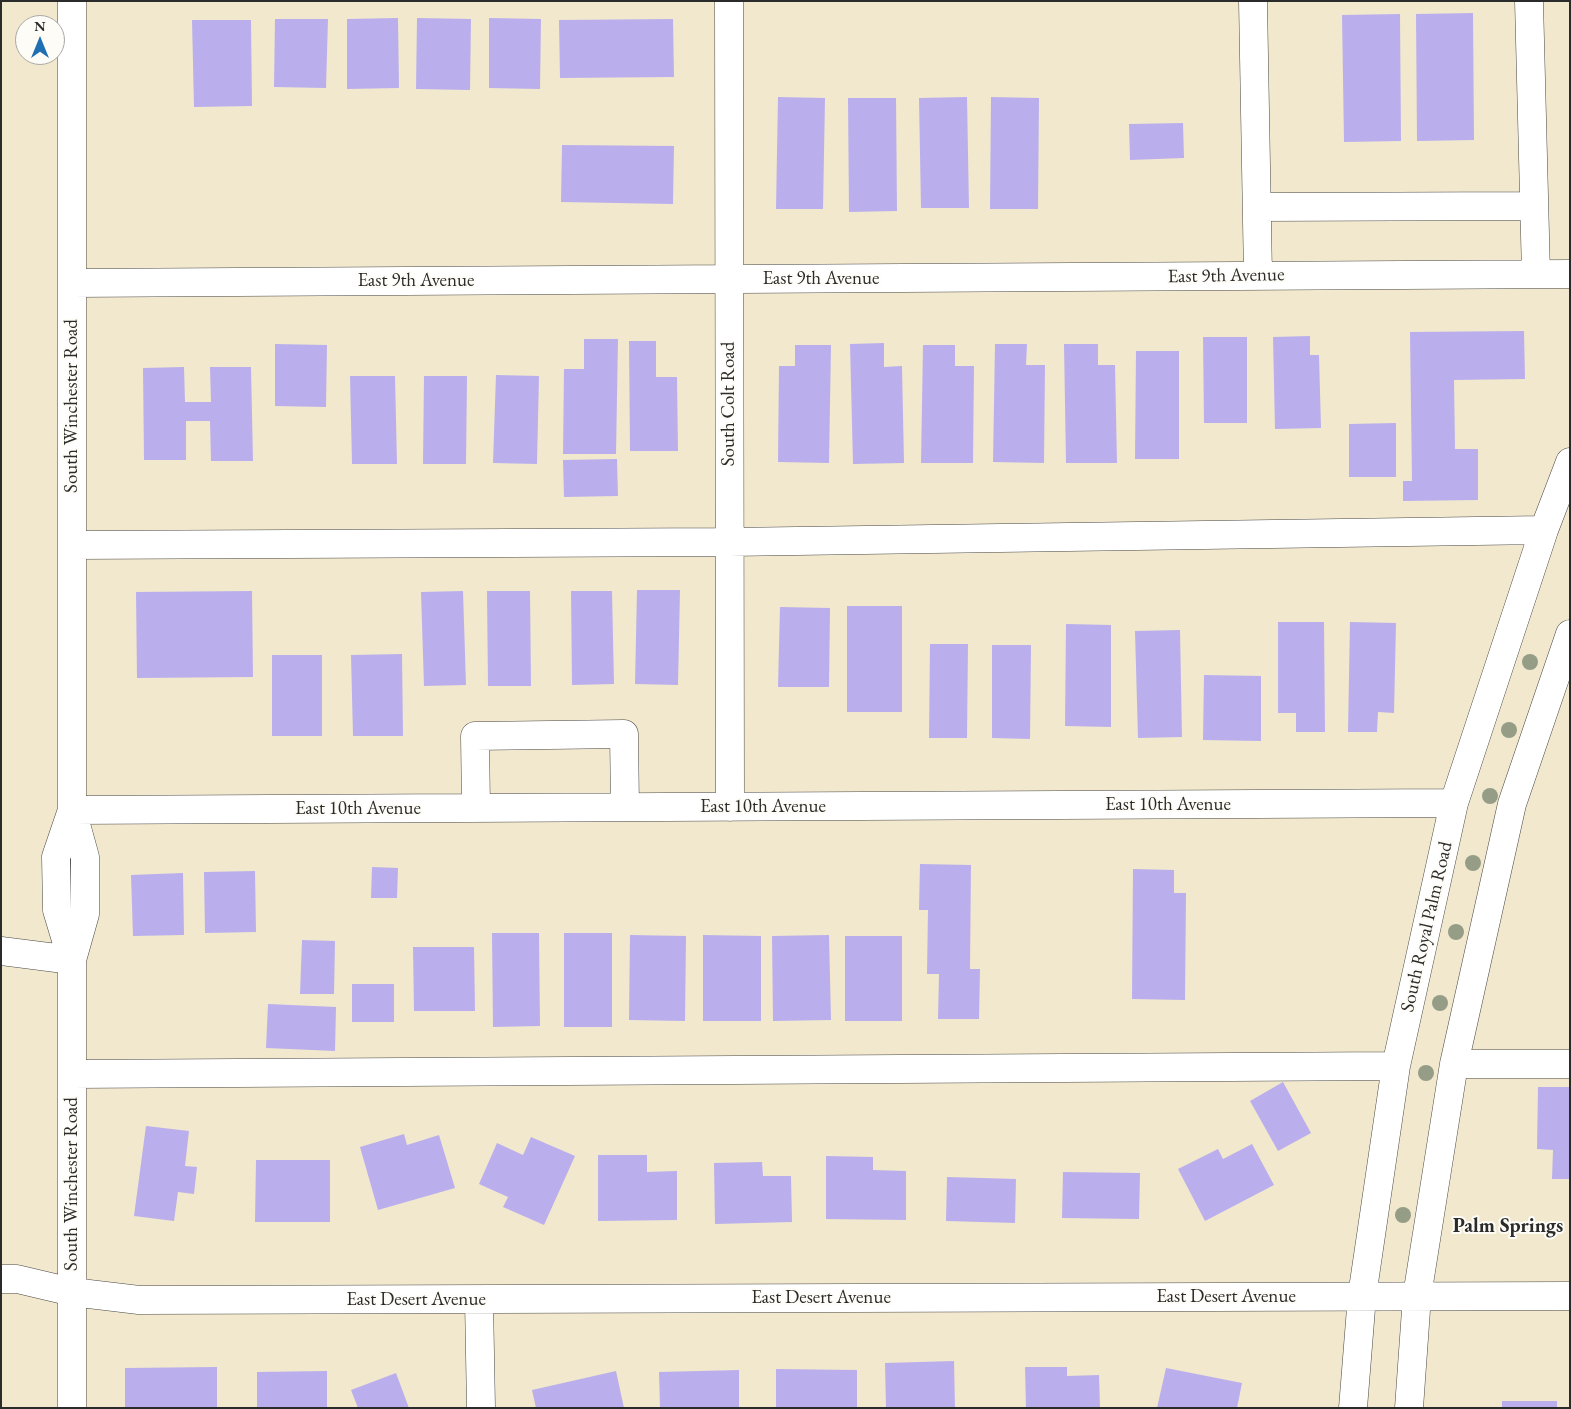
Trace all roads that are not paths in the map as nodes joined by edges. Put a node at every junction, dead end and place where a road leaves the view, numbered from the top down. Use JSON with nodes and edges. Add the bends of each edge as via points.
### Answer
{"nodes":[{"id":1,"x":72,"y":1,"type":"edge"},
{"id":2,"x":729,"y":1,"type":"edge"},
{"id":3,"x":1253,"y":1,"type":"edge"},
{"id":4,"x":1529,"y":1,"type":"edge"},
{"id":5,"x":1534,"y":206,"type":"junction"},
{"id":6,"x":1257,"y":207,"type":"junction"},
{"id":7,"x":1536,"y":274,"type":"junction"},
{"id":8,"x":1570,"y":274,"type":"edge"},
{"id":9,"x":1258,"y":276,"type":"junction"},
{"id":10,"x":730,"y":280,"type":"junction"},
{"id":11,"x":72,"y":283,"type":"junction"},
{"id":12,"x":1570,"y":462,"type":"edge"},
{"id":13,"x":1544,"y":530,"type":"junction"},
{"id":14,"x":729,"y":542,"type":"junction"},
{"id":15,"x":72,"y":545,"type":"junction"},
{"id":16,"x":1570,"y":634,"type":"edge"},
{"id":17,"x":1454,"y":803,"type":"junction"},
{"id":18,"x":730,"y":807,"type":"junction"},
{"id":19,"x":476,"y":808,"type":"junction"},
{"id":20,"x":625,"y":808,"type":"junction"},
{"id":21,"x":72,"y":810,"type":"junction"},
{"id":22,"x":1,"y":951,"type":"edge"},
{"id":23,"x":72,"y":960,"type":"junction"},
{"id":24,"x":1454,"y":1064,"type":"junction"},
{"id":25,"x":1570,"y":1064,"type":"edge"},
{"id":26,"x":1396,"y":1066,"type":"junction"},
{"id":27,"x":72,"y":1074,"type":"junction"},
{"id":28,"x":1,"y":1279,"type":"edge"},
{"id":29,"x":72,"y":1292,"type":"junction"},
{"id":30,"x":1362,"y":1296,"type":"junction"},
{"id":31,"x":1417,"y":1296,"type":"junction"},
{"id":32,"x":1570,"y":1296,"type":"edge"},
{"id":33,"x":479,"y":1300,"type":"junction"},
{"id":34,"x":72,"y":1408,"type":"edge"},
{"id":35,"x":481,"y":1408,"type":"edge"},
{"id":36,"x":1353,"y":1408,"type":"edge"},
{"id":37,"x":1408,"y":1408,"type":"edge"}],
"edges":[{"from":1,"to":11,"type":"street","name":"South Winchester Road"},
{"from":2,"to":10,"type":"street","name":"South Colt Road"},
{"from":3,"to":6,"type":"street"},
{"from":4,"to":5,"type":"street"},
{"from":5,"to":6,"type":"street"},
{"from":5,"to":7,"type":"street"},
{"from":6,"to":9,"type":"street"},
{"from":7,"to":8,"type":"street","name":"East 9th Avenue"},
{"from":7,"to":9,"type":"street","name":"East 9th Avenue"},
{"from":9,"to":10,"type":"street","name":"East 9th Avenue"},
{"from":10,"to":11,"type":"street","name":"East 9th Avenue"},
{"from":10,"to":14,"type":"street","name":"South Colt Road"},
{"from":11,"to":15,"type":"street","name":"South Winchester Road"},
{"from":12,"to":13,"type":"street","name":"South Royal Palm Road"},
{"from":13,"to":14,"type":"street"},
{"from":13,"to":17,"type":"street","name":"South Royal Palm Road"},
{"from":14,"to":15,"type":"street"},
{"from":14,"to":18,"type":"street","name":"South Colt Road"},
{"from":15,"to":21,"type":"street","name":"South Winchester Road"},
{"from":16,"to":24,"type":"street","via":[[1512,804]]},
{"from":17,"to":18,"type":"street","name":"East 10th Avenue"},
{"from":17,"to":26,"type":"street","name":"South Royal Palm Road"},
{"from":18,"to":20,"type":"street","name":"East 10th Avenue"},
{"from":19,"to":20,"type":"street","name":"East 10th Avenue"},
{"from":19,"to":20,"type":"street","via":[[475,736],[624,734]]},
{"from":19,"to":21,"type":"street","name":"East 10th Avenue"},
{"from":21,"to":23,"type":"street","name":"South Winchester Road","via":[[56,857],[57,910]]},
{"from":22,"to":23,"type":"street"},
{"from":23,"to":27,"type":"street","name":"South Winchester Road"},
{"from":24,"to":25,"type":"street"},
{"from":24,"to":31,"type":"street"},
{"from":26,"to":27,"type":"street"},
{"from":26,"to":30,"type":"street","name":"South Royal Palm Road"},
{"from":27,"to":29,"type":"street","name":"South Winchester Road"},
{"from":28,"to":29,"type":"street","name":"East Desert Avenue","via":[[17,1279]]},
{"from":29,"to":33,"type":"street","name":"East Desert Avenue","via":[[139,1300]]},
{"from":29,"to":34,"type":"street","name":"South Winchester Road"},
{"from":30,"to":31,"type":"street","name":"East Desert Avenue"},
{"from":30,"to":33,"type":"street","name":"East Desert Avenue"},
{"from":30,"to":36,"type":"street","name":"South Royal Palm Road"},
{"from":31,"to":32,"type":"street","name":"East Desert Avenue"},
{"from":31,"to":37,"type":"street"},
{"from":33,"to":35,"type":"street"}]}
